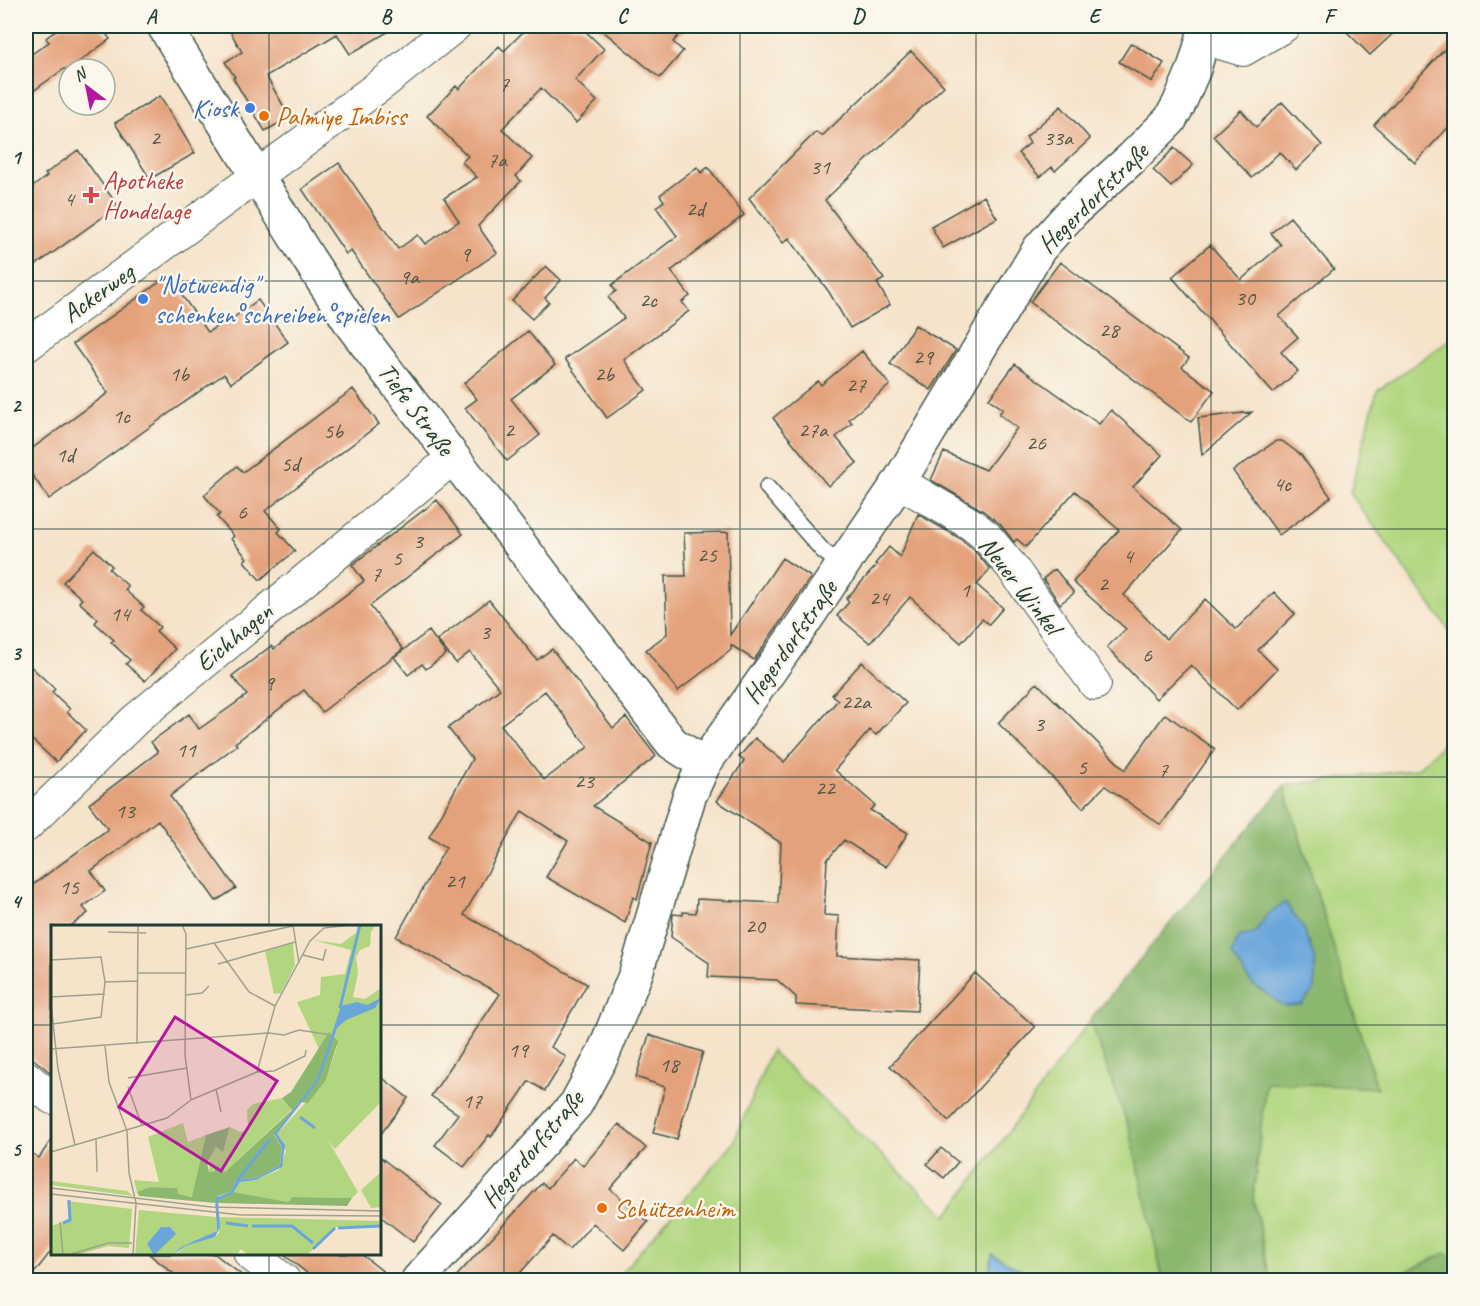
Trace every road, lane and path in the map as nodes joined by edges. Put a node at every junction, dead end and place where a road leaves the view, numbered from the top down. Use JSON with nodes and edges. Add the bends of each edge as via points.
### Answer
{"nodes":[{"id":1,"x":164,"y":26,"type":"edge"},
{"id":2,"x":455,"y":26,"type":"edge"},
{"id":3,"x":1284,"y":26,"type":"edge"},
{"id":4,"x":1204,"y":32,"type":"edge"},
{"id":5,"x":256,"y":175,"type":"junction"},
{"id":6,"x":26,"y":346,"type":"edge"},
{"id":7,"x":453,"y":458,"type":"junction"},
{"id":8,"x":899,"y":482,"type":"junction"},
{"id":9,"x":767,"y":487,"type":"dead end"},
{"id":10,"x":843,"y":566,"type":"junction"},
{"id":11,"x":1095,"y":684,"type":"dead end"},
{"id":12,"x":704,"y":764,"type":"junction"},
{"id":13,"x":26,"y":826,"type":"edge"},
{"id":14,"x":26,"y":1077,"type":"edge"},
{"id":15,"x":51,"y":1097,"type":"edge"},
{"id":16,"x":251,"y":1255,"type":"edge"},
{"id":17,"x":284,"y":1281,"type":"edge"},
{"id":18,"x":418,"y":1281,"type":"edge"}],
"edges":[{"from":1,"to":5,"type":"main road","name":"Tiefe Straße"},
{"from":2,"to":5,"type":"street","name":"Ackerweg"},
{"from":3,"to":4,"type":"street","via":[[1243,50]]},
{"from":4,"to":8,"type":"main road","name":"Hegerdorfstraße","via":[[1194,69],[1170,120],[1072,211],[1039,249]]},
{"from":5,"to":6,"type":"street","name":"Ackerweg"},
{"from":5,"to":7,"type":"main road","name":"Tiefe Straße","via":[[354,328]]},
{"from":7,"to":12,"type":"main road","name":"Tiefe Straße","via":[[672,743]]},
{"from":7,"to":13,"type":"street","name":"Eichhagen","via":[[136,719]]},
{"from":8,"to":10,"type":"main road","name":"Hegerdorfstraße"},
{"from":8,"to":11,"type":"street","name":"Neuer Winkel","via":[[971,524],[992,543]]},
{"from":9,"to":10,"type":"lane","via":[[823,551]]},
{"from":10,"to":12,"type":"main road","name":"Hegerdorfstraße"},
{"from":12,"to":18,"type":"main road","name":"Hegerdorfstraße","via":[[688,797],[636,973],[603,1054],[576,1104]]},
{"from":14,"to":15,"type":"street"},
{"from":16,"to":17,"type":"street"}]}
